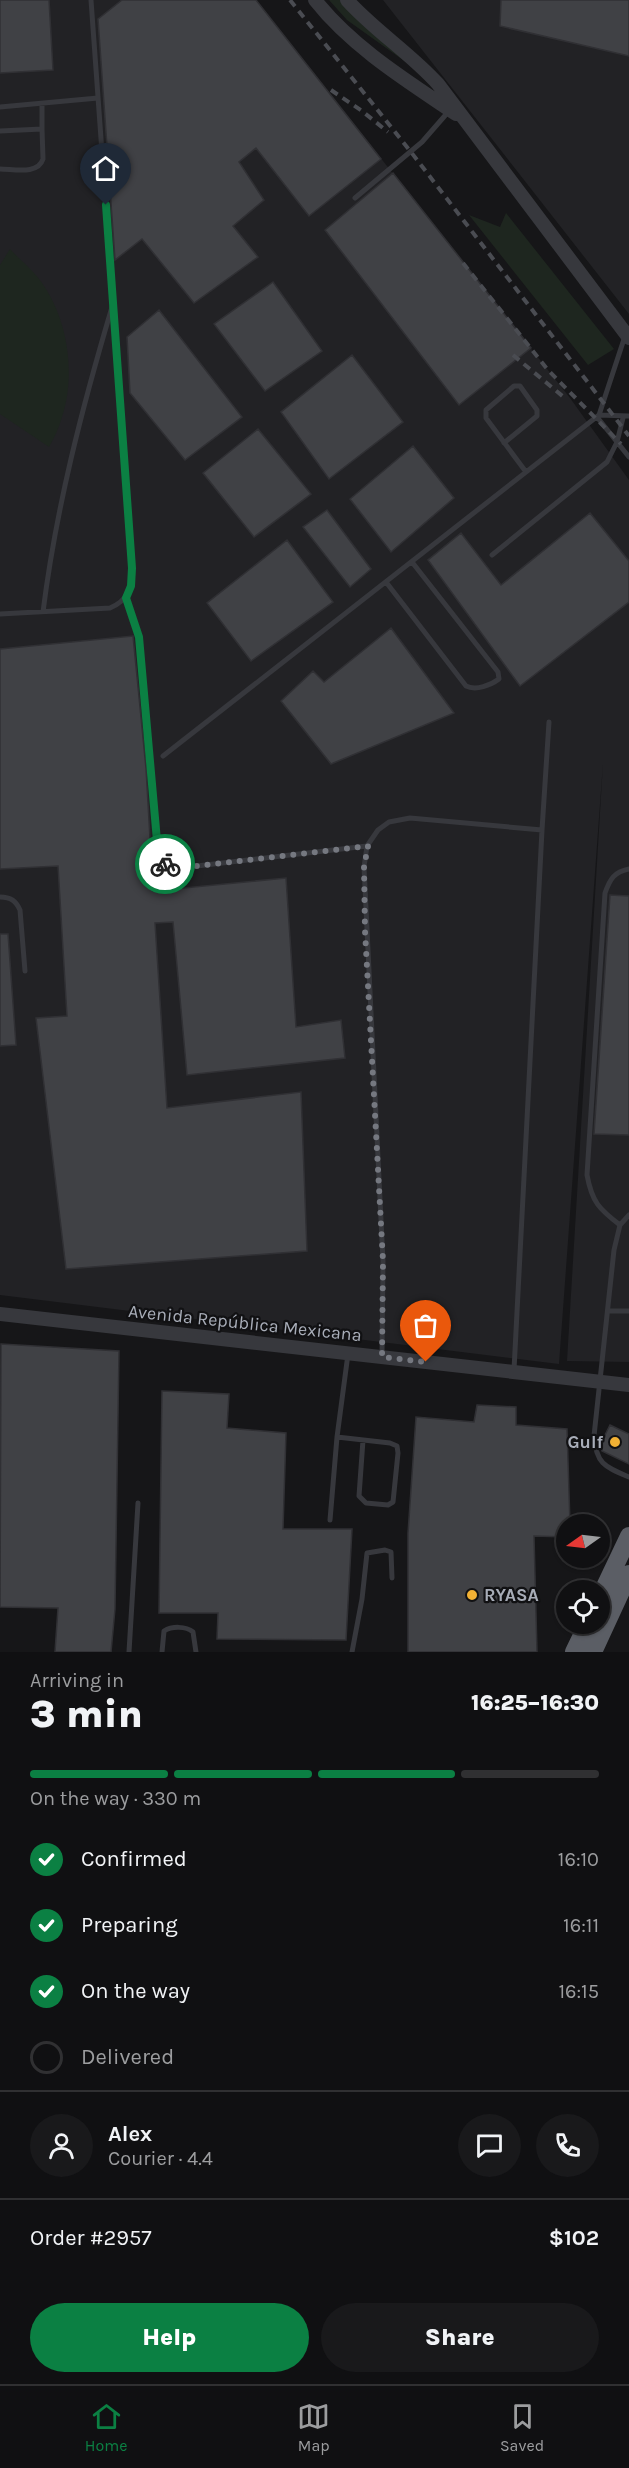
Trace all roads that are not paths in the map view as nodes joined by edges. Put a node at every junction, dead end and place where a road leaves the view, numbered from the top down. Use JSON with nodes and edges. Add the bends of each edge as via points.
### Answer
{"nodes":[{"id":1,"x":91,"y":0,"type":"edge"},
{"id":2,"x":315,"y":0,"type":"edge"},
{"id":3,"x":347,"y":0,"type":"edge"},
{"id":4,"x":98,"y":98,"type":"junction"},
{"id":5,"x":42,"y":104,"type":"junction"},
{"id":6,"x":0,"y":107,"type":"edge"},
{"id":7,"x":452,"y":107,"type":"junction"},
{"id":8,"x":42,"y":129,"type":"junction"},
{"id":9,"x":0,"y":131,"type":"edge"},
{"id":10,"x":0,"y":169,"type":"edge"},
{"id":11,"x":355,"y":198,"type":"dead end"},
{"id":12,"x":113,"y":302,"type":"junction"},
{"id":13,"x":627,"y":336,"type":"edge"},
{"id":14,"x":598,"y":416,"type":"junction"},
{"id":15,"x":626,"y":417,"type":"edge"},
{"id":16,"x":617,"y":442,"type":"junction"},
{"id":17,"x":504,"y":443,"type":"junction"},
{"id":18,"x":629,"y":457,"type":"edge"},
{"id":19,"x":526,"y":472,"type":"junction"},
{"id":20,"x":492,"y":555,"type":"dead end"},
{"id":21,"x":412,"y":562,"type":"junction"},
{"id":22,"x":386,"y":582,"type":"junction"},
{"id":23,"x":126,"y":598,"type":"junction"},
{"id":24,"x":43,"y":612,"type":"junction"},
{"id":25,"x":0,"y":614,"type":"edge"},
{"id":26,"x":549,"y":722,"type":"dead end"},
{"id":27,"x":163,"y":756,"type":"dead end"},
{"id":28,"x":542,"y":830,"type":"junction"},
{"id":29,"x":368,"y":846,"type":"junction"},
{"id":30,"x":629,"y":868,"type":"edge"},
{"id":31,"x":0,"y":897,"type":"edge"},
{"id":32,"x":25,"y":971,"type":"dead end"},
{"id":33,"x":629,"y":1215,"type":"edge"},
{"id":34,"x":620,"y":1225,"type":"junction"},
{"id":35,"x":608,"y":1311,"type":"junction"},
{"id":36,"x":629,"y":1311,"type":"edge"},
{"id":37,"x":0,"y":1314,"type":"edge"},
{"id":38,"x":348,"y":1353,"type":"junction"},
{"id":39,"x":382,"y":1357,"type":"junction"},
{"id":40,"x":514,"y":1372,"type":"junction"},
{"id":41,"x":601,"y":1382,"type":"junction"},
{"id":42,"x":629,"y":1385,"type":"edge"},
{"id":43,"x":337,"y":1437,"type":"junction"},
{"id":44,"x":363,"y":1440,"type":"junction"},
{"id":45,"x":629,"y":1477,"type":"edge"},
{"id":46,"x":138,"y":1503,"type":"dead end"},
{"id":47,"x":330,"y":1520,"type":"dead end"},
{"id":48,"x":629,"y":1536,"type":"edge"},
{"id":49,"x":629,"y":1574,"type":"edge"},
{"id":50,"x":392,"y":1578,"type":"dead end"},
{"id":51,"x":608,"y":1580,"type":"edge"},
{"id":52,"x":583,"y":1634,"type":"edge"},
{"id":53,"x":129,"y":1652,"type":"edge"},
{"id":54,"x":162,"y":1652,"type":"edge"},
{"id":55,"x":196,"y":1652,"type":"edge"},
{"id":56,"x":352,"y":1652,"type":"edge"},
{"id":57,"x":574,"y":1652,"type":"edge"},
{"id":58,"x":593,"y":1652,"type":"edge"}],
"edges":[{"from":1,"to":4,"type":"lane"},
{"from":2,"to":7,"type":"street","via":[[365,48]]},
{"from":3,"to":7,"type":"street","via":[[362,17],[418,61]]},
{"from":4,"to":5,"type":"lane"},
{"from":4,"to":12,"type":"lane"},
{"from":5,"to":6,"type":"lane"},
{"from":5,"to":8,"type":"lane"},
{"from":7,"to":11,"type":"lane","via":[[422,142]]},
{"from":7,"to":13,"type":"street"},
{"from":8,"to":9,"type":"lane"},
{"from":8,"to":10,"type":"lane","via":[[40,166]]},
{"from":12,"to":23,"type":"lane","via":[[132,568]]},
{"from":12,"to":24,"type":"lane","via":[[63,488]]},
{"from":13,"to":14,"type":"lane"},
{"from":14,"to":15,"type":"lane"},
{"from":14,"to":16,"type":"lane"},
{"from":14,"to":19,"type":"lane"},
{"from":15,"to":16,"type":"lane"},
{"from":16,"to":18,"type":"lane"},
{"from":16,"to":20,"type":"lane","via":[[607,462]]},
{"from":17,"to":17,"type":"lane","via":[[537,416],[537,410],[519,386],[486,410],[486,418]]},
{"from":17,"to":19,"type":"lane"},
{"from":19,"to":21,"type":"lane"},
{"from":21,"to":22,"type":"lane"},
{"from":21,"to":22,"type":"lane","via":[[498,672],[499,679],[476,688],[466,686]]},
{"from":22,"to":27,"type":"lane"},
{"from":23,"to":24,"type":"lane","via":[[110,608]]},
{"from":23,"to":29,"type":"lane","via":[[139,637],[162,863],[180,868]]},
{"from":24,"to":25,"type":"lane"},
{"from":26,"to":28,"type":"lane"},
{"from":28,"to":29,"type":"lane","via":[[410,818],[383,826]]},
{"from":28,"to":40,"type":"lane"},
{"from":29,"to":39,"type":"lane","via":[[364,867],[365,920],[383,1261]]},
{"from":30,"to":34,"type":"lane","via":[[609,880],[605,893],[587,1175],[596,1204]]},
{"from":31,"to":32,"type":"lane","via":[[11,898],[20,910]]},
{"from":33,"to":34,"type":"lane"},
{"from":34,"to":35,"type":"lane"},
{"from":35,"to":36,"type":"lane"},
{"from":35,"to":41,"type":"lane"},
{"from":37,"to":38,"type":"street","name":"Avenida República Mexicana"},
{"from":38,"to":39,"type":"street","name":"Avenida República Mexicana"},
{"from":38,"to":43,"type":"lane"},
{"from":39,"to":40,"type":"street","name":"Avenida República Mexicana"},
{"from":40,"to":41,"type":"street","name":"Avenida República Mexicana"},
{"from":41,"to":42,"type":"street","name":"Avenida República Mexicana"},
{"from":41,"to":45,"type":"lane","via":[[594,1436],[597,1457],[611,1470]]},
{"from":43,"to":44,"type":"lane"},
{"from":43,"to":47,"type":"lane"},
{"from":44,"to":44,"type":"lane","via":[[390,1443],[398,1449],[391,1504],[366,1503],[359,1496]]},
{"from":46,"to":53,"type":"lane"},
{"from":48,"to":51,"type":"highway"},
{"from":49,"to":58,"type":"highway"},
{"from":50,"to":56,"type":"lane","via":[[391,1552],[367,1553]]},
{"from":52,"to":57,"type":"highway"},
{"from":54,"to":55,"type":"lane","via":[[164,1631],[171,1628],[194,1632]]}]}
